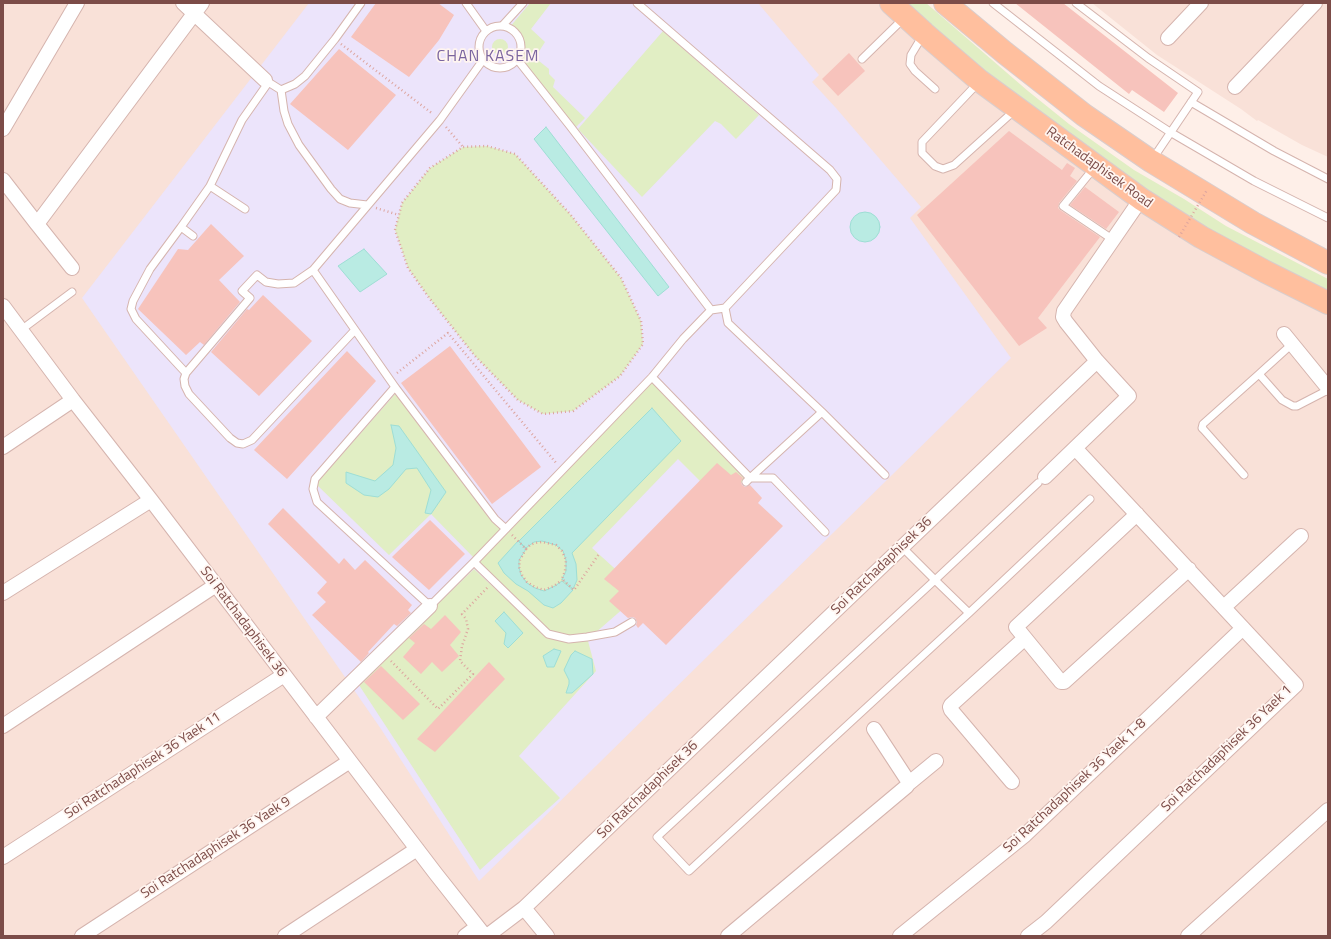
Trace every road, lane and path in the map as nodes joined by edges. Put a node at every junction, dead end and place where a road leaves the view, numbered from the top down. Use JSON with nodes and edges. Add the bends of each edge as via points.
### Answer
{"nodes":[{"id":1,"x":77,"y":3,"type":"edge"},
{"id":2,"x":183,"y":3,"type":"edge"},
{"id":3,"x":361,"y":3,"type":"edge"},
{"id":4,"x":466,"y":3,"type":"edge"},
{"id":5,"x":523,"y":3,"type":"edge"},
{"id":6,"x":637,"y":3,"type":"edge"},
{"id":7,"x":945,"y":3,"type":"edge"},
{"id":8,"x":993,"y":3,"type":"edge"},
{"id":9,"x":1076,"y":3,"type":"edge"},
{"id":10,"x":1202,"y":3,"type":"edge"},
{"id":11,"x":1315,"y":3,"type":"edge"},
{"id":12,"x":198,"y":8,"type":"edge"},
{"id":13,"x":899,"y":10,"type":"edge"},
{"id":14,"x":502,"y":26,"type":"junction"},
{"id":15,"x":486,"y":31,"type":"junction"},
{"id":16,"x":924,"y":33,"type":"junction"},
{"id":17,"x":1168,"y":38,"type":"dead end"},
{"id":18,"x":335,"y":39,"type":"junction"},
{"id":19,"x":517,"y":59,"type":"junction"},
{"id":20,"x":862,"y":59,"type":"dead end"},
{"id":21,"x":483,"y":60,"type":"junction"},
{"id":22,"x":267,"y":81,"type":"junction"},
{"id":23,"x":980,"y":81,"type":"junction"},
{"id":24,"x":1235,"y":87,"type":"dead end"},
{"id":25,"x":935,"y":89,"type":"dead end"},
{"id":26,"x":281,"y":90,"type":"junction"},
{"id":27,"x":1191,"y":102,"type":"junction"},
{"id":28,"x":1017,"y":108,"type":"junction"},
{"id":29,"x":440,"y":120,"type":"junction"},
{"id":30,"x":3,"y":130,"type":"edge"},
{"id":31,"x":1170,"y":132,"type":"junction"},
{"id":32,"x":463,"y":147,"type":"junction"},
{"id":33,"x":1151,"y":161,"type":"junction"},
{"id":34,"x":1096,"y":166,"type":"junction"},
{"id":35,"x":1328,"y":179,"type":"edge"},
{"id":36,"x":3,"y":180,"type":"edge"},
{"id":37,"x":210,"y":186,"type":"junction"},
{"id":38,"x":1207,"y":190,"type":"dead end"},
{"id":39,"x":1141,"y":200,"type":"junction"},
{"id":40,"x":367,"y":205,"type":"junction"},
{"id":41,"x":245,"y":209,"type":"dead end"},
{"id":42,"x":399,"y":215,"type":"junction"},
{"id":43,"x":1328,"y":218,"type":"edge"},
{"id":44,"x":37,"y":224,"type":"junction"},
{"id":45,"x":181,"y":227,"type":"junction"},
{"id":46,"x":193,"y":236,"type":"dead end"},
{"id":47,"x":1179,"y":237,"type":"dead end"},
{"id":48,"x":1112,"y":239,"type":"junction"},
{"id":49,"x":1328,"y":263,"type":"edge"},
{"id":50,"x":72,"y":268,"type":"dead end"},
{"id":51,"x":313,"y":270,"type":"junction"},
{"id":52,"x":72,"y":292,"type":"dead end"},
{"id":53,"x":1328,"y":303,"type":"edge"},
{"id":54,"x":725,"y":308,"type":"junction"},
{"id":55,"x":711,"y":310,"type":"junction"},
{"id":56,"x":6,"y":315,"type":"edge"},
{"id":57,"x":21,"y":330,"type":"junction"},
{"id":58,"x":355,"y":330,"type":"junction"},
{"id":59,"x":1288,"y":339,"type":"joint"},
{"id":60,"x":1097,"y":361,"type":"junction"},
{"id":61,"x":186,"y":373,"type":"junction"},
{"id":62,"x":1259,"y":374,"type":"junction"},
{"id":63,"x":652,"y":377,"type":"junction"},
{"id":64,"x":389,"y":380,"type":"junction"},
{"id":65,"x":395,"y":387,"type":"junction"},
{"id":66,"x":1328,"y":389,"type":"edge"},
{"id":67,"x":72,"y":400,"type":"junction"},
{"id":68,"x":822,"y":412,"type":"junction"},
{"id":69,"x":3,"y":447,"type":"edge"},
{"id":70,"x":1075,"y":448,"type":"junction"},
{"id":71,"x":563,"y":470,"type":"junction"},
{"id":72,"x":885,"y":475,"type":"dead end"},
{"id":73,"x":1244,"y":475,"type":"dead end"},
{"id":74,"x":748,"y":480,"type":"junction"},
{"id":75,"x":1042,"y":480,"type":"joint"},
{"id":76,"x":1090,"y":499,"type":"dead end"},
{"id":77,"x":150,"y":500,"type":"junction"},
{"id":78,"x":1137,"y":514,"type":"junction"},
{"id":79,"x":506,"y":529,"type":"junction"},
{"id":80,"x":825,"y":532,"type":"dead end"},
{"id":81,"x":1301,"y":536,"type":"dead end"},
{"id":82,"x":902,"y":547,"type":"junction"},
{"id":83,"x":526,"y":549,"type":"junction"},
{"id":84,"x":599,"y":554,"type":"dead end"},
{"id":85,"x":474,"y":562,"type":"junction"},
{"id":86,"x":1189,"y":570,"type":"junction"},
{"id":87,"x":562,"y":580,"type":"junction"},
{"id":88,"x":935,"y":580,"type":"junction"},
{"id":89,"x":494,"y":581,"type":"junction"},
{"id":90,"x":216,"y":585,"type":"junction"},
{"id":91,"x":3,"y":593,"type":"edge"},
{"id":92,"x":430,"y":606,"type":"junction"},
{"id":93,"x":1224,"y":607,"type":"junction"},
{"id":94,"x":969,"y":613,"type":"junction"},
{"id":95,"x":632,"y":622,"type":"dead end"},
{"id":96,"x":1243,"y":628,"type":"junction"},
{"id":97,"x":1025,"y":638,"type":"junction"},
{"id":98,"x":382,"y":652,"type":"junction"},
{"id":99,"x":284,"y":675,"type":"junction"},
{"id":100,"x":316,"y":717,"type":"junction"},
{"id":101,"x":3,"y":726,"type":"edge"},
{"id":102,"x":874,"y":729,"type":"dead end"},
{"id":103,"x":350,"y":761,"type":"junction"},
{"id":104,"x":936,"y":761,"type":"dead end"},
{"id":105,"x":1012,"y":782,"type":"dead end"},
{"id":106,"x":908,"y":784,"type":"junction"},
{"id":107,"x":1328,"y":810,"type":"edge"},
{"id":108,"x":417,"y":849,"type":"junction"},
{"id":109,"x":3,"y":857,"type":"edge"},
{"id":110,"x":524,"y":908,"type":"junction"},
{"id":111,"x":483,"y":933,"type":"edge"},
{"id":112,"x":82,"y":936,"type":"edge"},
{"id":113,"x":285,"y":936,"type":"edge"},
{"id":114,"x":465,"y":936,"type":"edge"},
{"id":115,"x":547,"y":936,"type":"edge"},
{"id":116,"x":728,"y":936,"type":"edge"},
{"id":117,"x":900,"y":936,"type":"edge"},
{"id":118,"x":1028,"y":936,"type":"edge"},
{"id":119,"x":1188,"y":936,"type":"edge"}],
"edges":[{"from":1,"to":30,"type":"street"},
{"from":2,"to":12,"type":"street"},
{"from":3,"to":18,"type":"lane"},
{"from":4,"to":15,"type":"lane"},
{"from":5,"to":14,"type":"lane"},
{"from":6,"to":54,"type":"lane","via":[[830,170],[837,179],[836,190]]},
{"from":7,"to":33,"type":"main road","via":[[1084,115]]},
{"from":8,"to":31,"type":"lane","via":[[1099,86]]},
{"from":9,"to":27,"type":"lane","via":[[1198,92]]},
{"from":10,"to":17,"type":"street"},
{"from":11,"to":24,"type":"street"},
{"from":12,"to":22,"type":"street"},
{"from":12,"to":44,"type":"street"},
{"from":13,"to":16,"type":"main road","name":"Ratchadaphisek Road"},
{"from":13,"to":20,"type":"lane"},
{"from":14,"to":15,"type":"lane"},
{"from":14,"to":19,"type":"lane","via":[[515,32],[519,38],[521,46]]},
{"from":15,"to":21,"type":"lane","via":[[478,48]]},
{"from":16,"to":23,"type":"main road","name":"Ratchadaphisek Road"},
{"from":16,"to":25,"type":"lane","via":[[911,55],[910,64],[914,71]]},
{"from":18,"to":26,"type":"lane","via":[[305,76]]},
{"from":18,"to":29,"type":"path"},
{"from":19,"to":21,"type":"lane","via":[[507,67],[500,68],[494,68]]},
{"from":19,"to":55,"type":"lane"},
{"from":21,"to":29,"type":"lane"},
{"from":22,"to":26,"type":"lane"},
{"from":22,"to":37,"type":"lane","via":[[242,120]]},
{"from":23,"to":28,"type":"main road","name":"Ratchadaphisek Road"},
{"from":23,"to":28,"type":"lane","via":[[922,142],[922,152],[935,166],[943,169],[954,165]]},
{"from":26,"to":40,"type":"lane","via":[[288,124],[299,146],[340,198],[350,203]]},
{"from":27,"to":31,"type":"lane"},
{"from":27,"to":35,"type":"lane","via":[[1274,152]]},
{"from":28,"to":34,"type":"main road","name":"Ratchadaphisek Road"},
{"from":29,"to":32,"type":"path"},
{"from":29,"to":40,"type":"lane"},
{"from":31,"to":33,"type":"lane"},
{"from":31,"to":43,"type":"lane","via":[[1254,181]]},
{"from":32,"to":42,"type":"path","via":[[430,168],[402,203]]},
{"from":32,"to":42,"type":"path","via":[[487,146],[515,154],[570,214],[621,278],[642,321],[643,344],[620,376],[573,411],[543,414],[518,400],[475,356],[408,268],[395,230]]},
{"from":33,"to":49,"type":"main road","via":[[1253,223]]},
{"from":34,"to":39,"type":"main road","name":"Ratchadaphisek Road"},
{"from":34,"to":48,"type":"lane","via":[[1064,206]]},
{"from":36,"to":44,"type":"street"},
{"from":37,"to":41,"type":"lane"},
{"from":37,"to":45,"type":"lane"},
{"from":38,"to":47,"type":"path","bridge":true},
{"from":39,"to":48,"type":"street"},
{"from":39,"to":53,"type":"main road","name":"Ratchadaphisek Road","via":[[1201,237]]},
{"from":40,"to":42,"type":"path"},
{"from":40,"to":51,"type":"lane"},
{"from":44,"to":50,"type":"street"},
{"from":45,"to":46,"type":"lane"},
{"from":45,"to":61,"type":"lane","via":[[150,269],[131,309],[136,319]]},
{"from":48,"to":60,"type":"street","via":[[1064,311],[1063,317]]},
{"from":51,"to":58,"type":"lane"},
{"from":51,"to":61,"type":"lane","via":[[294,283],[266,282],[257,275],[242,291],[250,298]]},
{"from":52,"to":57,"type":"lane"},
{"from":54,"to":55,"type":"lane"},
{"from":54,"to":68,"type":"lane","via":[[728,323]]},
{"from":55,"to":63,"type":"lane"},
{"from":56,"to":57,"type":"street","name":"Soi Ratchadaphisek 36"},
{"from":57,"to":67,"type":"street","name":"Soi Ratchadaphisek 36"},
{"from":58,"to":61,"type":"lane","via":[[252,440],[243,444],[230,438],[189,394],[185,386]]},
{"from":58,"to":64,"type":"lane"},
{"from":59,"to":62,"type":"lane"},
{"from":59,"to":66,"type":"street"},
{"from":60,"to":70,"type":"street","via":[[1129,396]]},
{"from":60,"to":82,"type":"street","name":"Soi Ratchadaphisek 36"},
{"from":62,"to":66,"type":"lane","via":[[1282,400],[1293,406]]},
{"from":62,"to":73,"type":"lane","via":[[1203,424],[1202,428]]},
{"from":63,"to":71,"type":"lane"},
{"from":63,"to":74,"type":"lane"},
{"from":64,"to":65,"type":"lane"},
{"from":64,"to":71,"type":"path","via":[[448,333]]},
{"from":65,"to":79,"type":"lane","via":[[495,519]]},
{"from":65,"to":92,"type":"lane","via":[[315,479],[313,489],[317,502]]},
{"from":67,"to":69,"type":"street"},
{"from":67,"to":77,"type":"street","name":"Soi Ratchadaphisek 36"},
{"from":68,"to":72,"type":"lane"},
{"from":68,"to":74,"type":"lane"},
{"from":70,"to":75,"type":"street"},
{"from":70,"to":78,"type":"street","name":"Soi Ratchadaphisek 36 Yaek 1"},
{"from":71,"to":79,"type":"lane"},
{"from":74,"to":80,"type":"lane","via":[[774,478]]},
{"from":75,"to":88,"type":"lane"},
{"from":76,"to":94,"type":"lane"},
{"from":77,"to":90,"type":"street","name":"Soi Ratchadaphisek 36"},
{"from":77,"to":91,"type":"street"},
{"from":78,"to":86,"type":"street","name":"Soi Ratchadaphisek 36 Yaek 1"},
{"from":78,"to":97,"type":"street","via":[[1016,627]]},
{"from":79,"to":83,"type":"path"},
{"from":79,"to":85,"type":"lane"},
{"from":81,"to":93,"type":"street"},
{"from":82,"to":88,"type":"lane"},
{"from":82,"to":110,"type":"street","name":"Soi Ratchadaphisek 36"},
{"from":83,"to":87,"type":"path","via":[[530,545],[542,542],[556,545],[566,560]]},
{"from":83,"to":87,"type":"path","via":[[519,567],[527,582],[544,590]]},
{"from":84,"to":87,"type":"path","via":[[574,590]]},
{"from":85,"to":89,"type":"lane"},
{"from":85,"to":92,"type":"lane"},
{"from":86,"to":93,"type":"street","name":"Soi Ratchadaphisek 36 Yaek 1"},
{"from":86,"to":97,"type":"street","via":[[1064,682],[1061,682]]},
{"from":88,"to":94,"type":"lane"},
{"from":88,"to":94,"type":"lane","via":[[657,837],[689,871]]},
{"from":89,"to":95,"type":"lane","via":[[548,634],[569,639],[587,637],[615,632]]},
{"from":89,"to":98,"type":"path","via":[[462,614],[468,629],[460,661],[473,674],[438,709]]},
{"from":90,"to":99,"type":"street","name":"Soi Ratchadaphisek 36"},
{"from":90,"to":101,"type":"street"},
{"from":92,"to":98,"type":"street"},
{"from":93,"to":96,"type":"street","name":"Soi Ratchadaphisek 36 Yaek 1"},
{"from":96,"to":117,"type":"street","name":"Soi Ratchadaphisek 36 Yaek 1-8","via":[[1026,835]]},
{"from":96,"to":118,"type":"street","name":"Soi Ratchadaphisek 36 Yaek 1","via":[[1296,685]]},
{"from":97,"to":105,"type":"street","via":[[950,707]]},
{"from":98,"to":100,"type":"street"},
{"from":99,"to":100,"type":"street","name":"Soi Ratchadaphisek 36"},
{"from":99,"to":109,"type":"street","name":"Soi Ratchadaphisek 36 Yaek 11"},
{"from":100,"to":103,"type":"street","name":"Soi Ratchadaphisek 36"},
{"from":102,"to":106,"type":"street"},
{"from":103,"to":108,"type":"street","name":"Soi Ratchadaphisek 36"},
{"from":103,"to":112,"type":"street","name":"Soi Ratchadaphisek 36 Yaek 9"},
{"from":104,"to":106,"type":"street"},
{"from":106,"to":116,"type":"street"},
{"from":107,"to":119,"type":"street"},
{"from":108,"to":111,"type":"street","name":"Soi Ratchadaphisek 36"},
{"from":108,"to":113,"type":"street"},
{"from":110,"to":111,"type":"street","name":"Soi Ratchadaphisek 36"},
{"from":110,"to":115,"type":"street"},
{"from":111,"to":114,"type":"street","name":"Soi Ratchadaphisek 36"}]}
